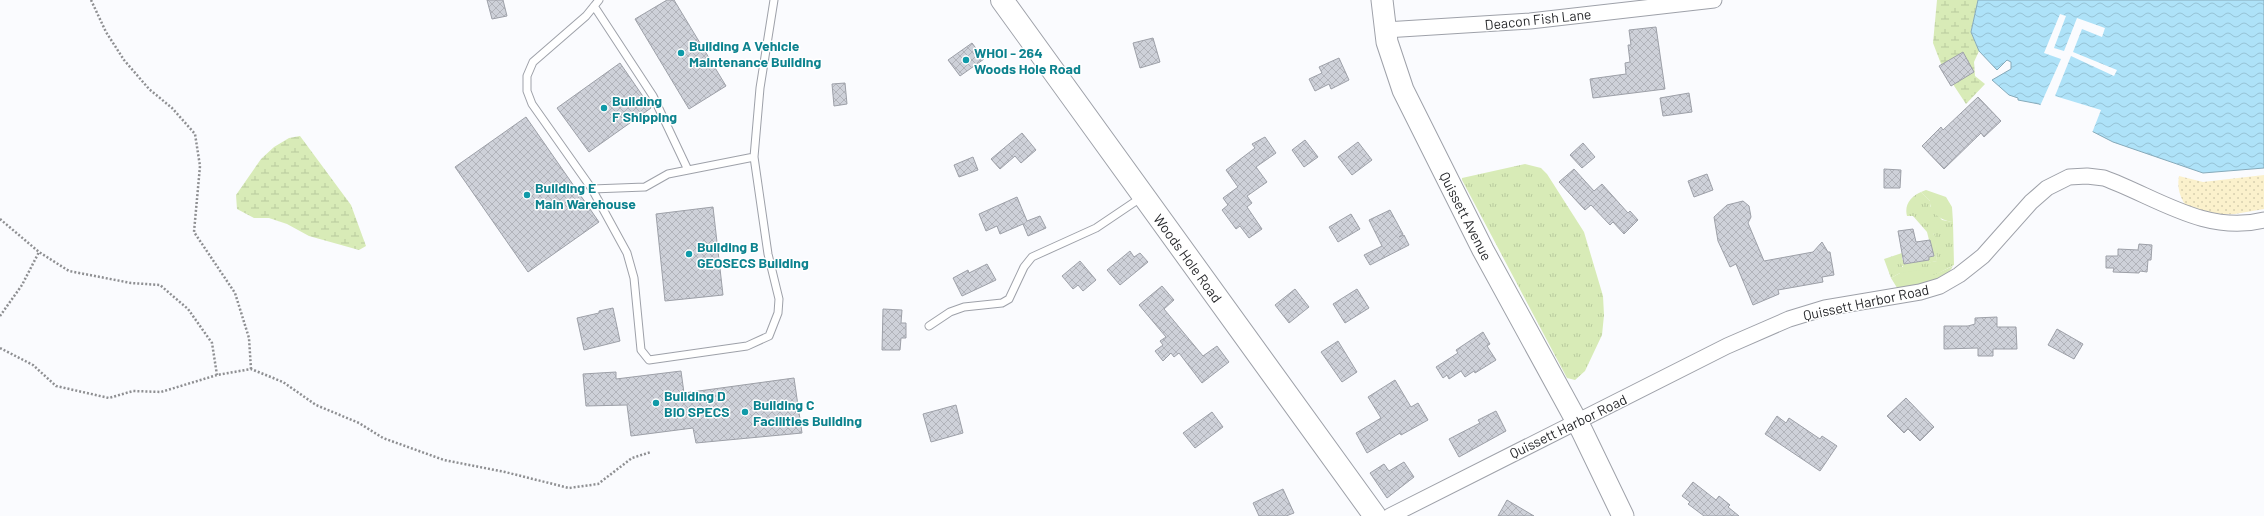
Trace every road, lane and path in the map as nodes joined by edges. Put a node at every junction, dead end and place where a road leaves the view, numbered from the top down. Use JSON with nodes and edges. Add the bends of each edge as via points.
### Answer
{"nodes":[{"id":1,"x":91,"y":0,"type":"edge"},
{"id":2,"x":599,"y":0,"type":"edge"},
{"id":3,"x":774,"y":0,"type":"edge"},
{"id":4,"x":1002,"y":0,"type":"edge"},
{"id":5,"x":1382,"y":0,"type":"edge"},
{"id":6,"x":1714,"y":0,"type":"edge"},
{"id":7,"x":594,"y":6,"type":"junction"},
{"id":8,"x":1385,"y":30,"type":"junction"},
{"id":9,"x":754,"y":157,"type":"junction"},
{"id":10,"x":688,"y":170,"type":"junction"},
{"id":11,"x":592,"y":189,"type":"junction"},
{"id":12,"x":1144,"y":196,"type":"junction"},
{"id":13,"x":0,"y":219,"type":"edge"},
{"id":14,"x":2264,"y":220,"type":"edge"},
{"id":15,"x":39,"y":252,"type":"junction"},
{"id":16,"x":0,"y":316,"type":"edge"},
{"id":17,"x":929,"y":326,"type":"dead end"},
{"id":18,"x":0,"y":348,"type":"edge"},
{"id":19,"x":251,"y":368,"type":"junction"},
{"id":20,"x":217,"y":375,"type":"junction"},
{"id":21,"x":1577,"y":422,"type":"junction"},
{"id":22,"x":651,"y":452,"type":"dead end"},
{"id":23,"x":1375,"y":516,"type":"edge"},
{"id":24,"x":1390,"y":516,"type":"edge"},
{"id":25,"x":1623,"y":516,"type":"edge"}],
"edges":[{"from":1,"to":19,"type":"path","via":[[106,32],[124,60],[149,89],[172,108],[195,134],[200,166],[194,232],[235,293],[249,338]]},
{"from":2,"to":7,"type":"lane"},
{"from":3,"to":9,"type":"lane","via":[[760,88]]},
{"from":4,"to":12,"type":"highway","name":"Woods Hole Road"},
{"from":5,"to":8,"type":"main road","name":"Quissett Avenue"},
{"from":6,"to":8,"type":"street","name":"Deacon Fish Lane","via":[[1530,22]]},
{"from":7,"to":10,"type":"lane","via":[[653,96]]},
{"from":7,"to":11,"type":"lane","via":[[533,62],[527,76],[527,91],[532,104]]},
{"from":8,"to":21,"type":"main road","name":"Quissett Avenue","via":[[1396,74],[1420,127]]},
{"from":9,"to":10,"type":"lane"},
{"from":9,"to":11,"type":"lane","via":[[768,254],[779,299],[778,313],[769,336],[747,346],[648,360],[641,350],[634,278],[627,253]]},
{"from":10,"to":11,"type":"lane","via":[[668,174],[645,187]]},
{"from":12,"to":17,"type":"lane","via":[[1096,228],[1032,257],[1024,267],[1009,299],[1002,303],[964,307],[950,312]]},
{"from":12,"to":23,"type":"highway","name":"Woods Hole Road"},
{"from":13,"to":15,"type":"path"},
{"from":14,"to":21,"type":"street","name":"Quissett Harbor Road","via":[[2238,224],[2202,219],[2104,178],[2069,177],[2038,195],[1983,256],[1950,281],[1920,292],[1825,308],[1789,319],[1727,346]]},
{"from":15,"to":16,"type":"path","via":[[22,285]]},
{"from":15,"to":20,"type":"path","via":[[69,271],[131,283],[160,285],[188,309],[212,343]]},
{"from":18,"to":20,"type":"path","via":[[33,365],[56,386],[109,398],[133,391],[161,392]]},
{"from":19,"to":20,"type":"path"},
{"from":19,"to":22,"type":"path","via":[[283,382],[316,405],[359,423],[383,438],[444,460],[568,488],[598,484],[632,458]]},
{"from":21,"to":24,"type":"street","name":"Quissett Harbor Road"},
{"from":21,"to":25,"type":"main road","name":"Quissett Avenue"}]}
